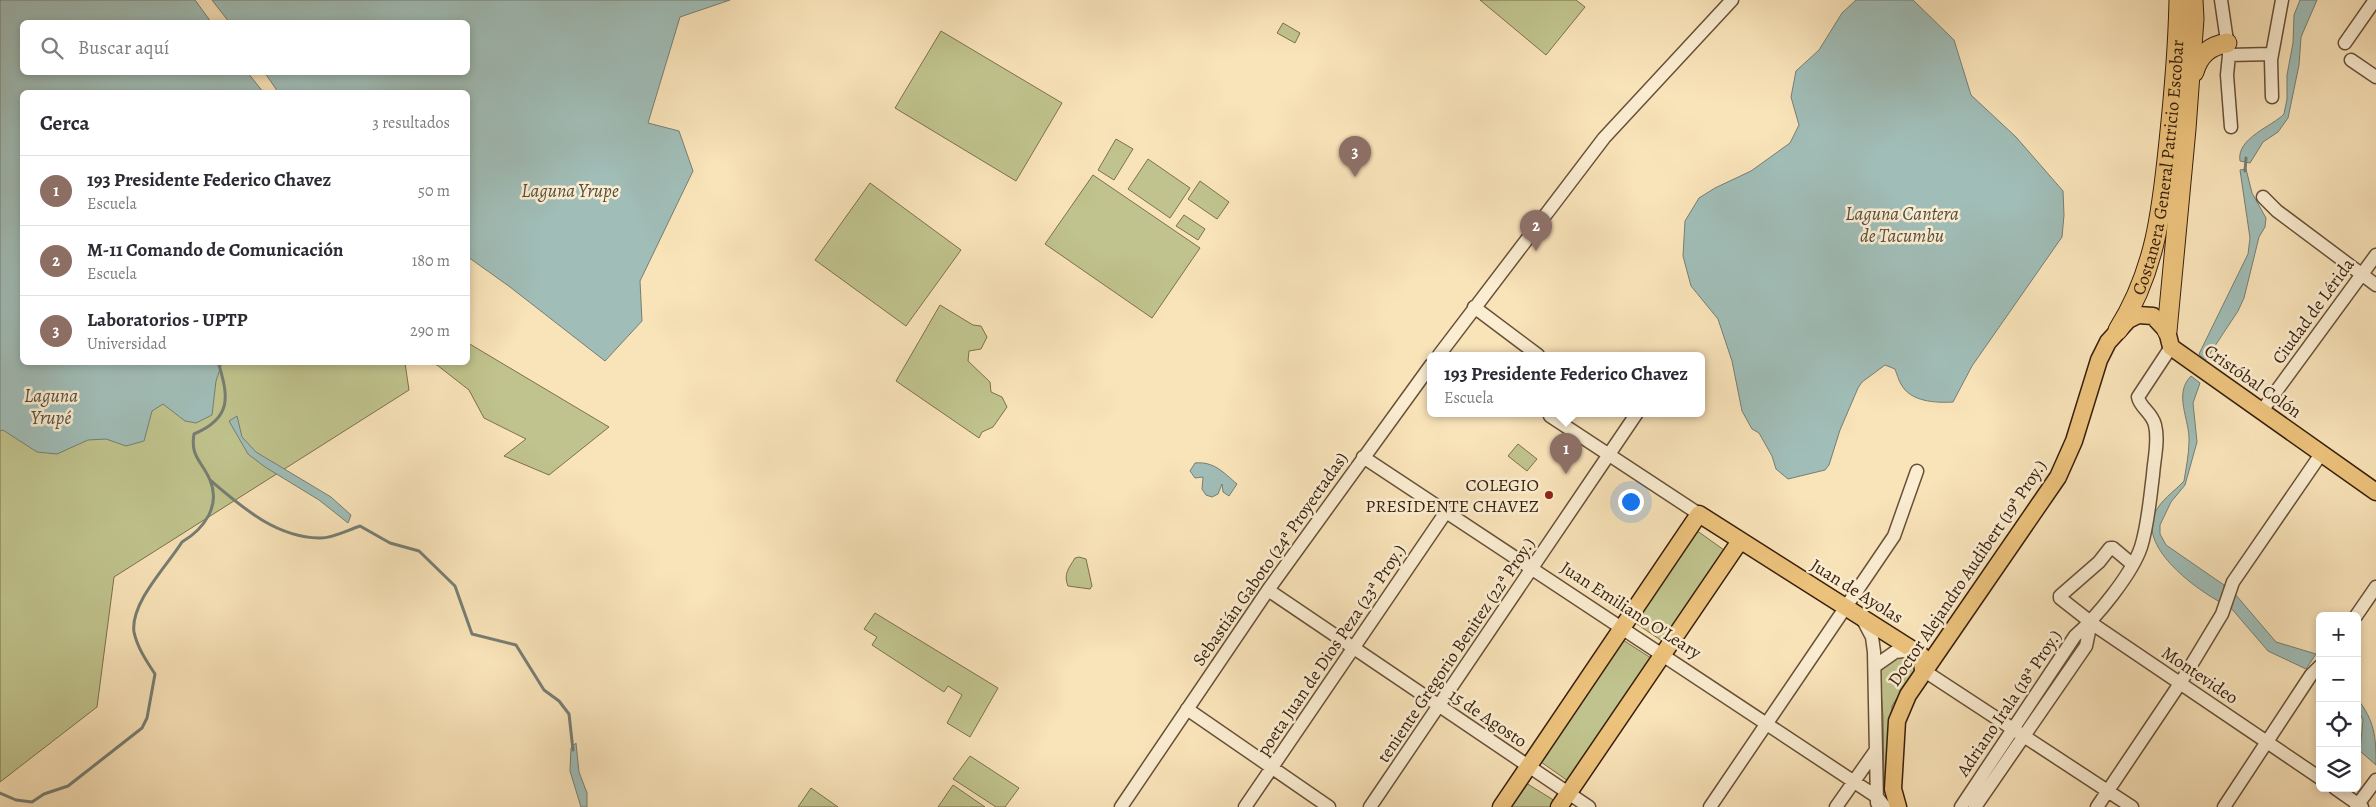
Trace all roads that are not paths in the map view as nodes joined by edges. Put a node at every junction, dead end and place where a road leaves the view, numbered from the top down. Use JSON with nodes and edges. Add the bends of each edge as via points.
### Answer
{"nodes":[{"id":1,"x":1732,"y":0,"type":"edge"},
{"id":2,"x":2179,"y":0,"type":"edge"},
{"id":3,"x":2193,"y":0,"type":"edge"},
{"id":4,"x":2221,"y":0,"type":"edge"},
{"id":5,"x":2282,"y":0,"type":"edge"},
{"id":6,"x":2375,"y":0,"type":"edge"},
{"id":7,"x":2345,"y":43,"type":"dead end"},
{"id":8,"x":2228,"y":49,"type":"junction"},
{"id":9,"x":2272,"y":54,"type":"junction"},
{"id":10,"x":2352,"y":60,"type":"dead end"},
{"id":11,"x":2376,"y":78,"type":"edge"},
{"id":12,"x":2189,"y":96,"type":"junction"},
{"id":13,"x":2272,"y":97,"type":"dead end"},
{"id":14,"x":2231,"y":127,"type":"dead end"},
{"id":15,"x":2263,"y":197,"type":"dead end"},
{"id":16,"x":2376,"y":255,"type":"edge"},
{"id":17,"x":2362,"y":275,"type":"junction"},
{"id":18,"x":2376,"y":284,"type":"edge"},
{"id":19,"x":1474,"y":307,"type":"junction"},
{"id":20,"x":2118,"y":330,"type":"junction"},
{"id":21,"x":2169,"y":339,"type":"junction"},
{"id":22,"x":1440,"y":352,"type":"edge"},
{"id":23,"x":1534,"y":352,"type":"edge"},
{"id":24,"x":1427,"y":370,"type":"edge"},
{"id":25,"x":2261,"y":412,"type":"junction"},
{"id":26,"x":1552,"y":417,"type":"edge"},
{"id":27,"x":1634,"y":417,"type":"edge"},
{"id":28,"x":1609,"y":453,"type":"junction"},
{"id":29,"x":2321,"y":454,"type":"junction"},
{"id":30,"x":1362,"y":457,"type":"junction"},
{"id":31,"x":1917,"y":471,"type":"dead end"},
{"id":32,"x":2376,"y":492,"type":"edge"},
{"id":33,"x":1446,"y":512,"type":"junction"},
{"id":34,"x":1699,"y":514,"type":"junction"},
{"id":35,"x":1740,"y":542,"type":"junction"},
{"id":36,"x":2132,"y":564,"type":"junction"},
{"id":37,"x":1531,"y":569,"type":"junction"},
{"id":38,"x":2376,"y":587,"type":"edge"},
{"id":39,"x":1268,"y":590,"type":"junction"},
{"id":40,"x":1844,"y":607,"type":"junction"},
{"id":41,"x":2359,"y":612,"type":"edge"},
{"id":42,"x":1862,"y":618,"type":"junction"},
{"id":43,"x":2091,"y":622,"type":"junction"},
{"id":44,"x":1622,"y":628,"type":"junction"},
{"id":45,"x":1353,"y":648,"type":"junction"},
{"id":46,"x":1662,"y":655,"type":"junction"},
{"id":47,"x":1919,"y":658,"type":"junction"},
{"id":48,"x":1875,"y":666,"type":"junction"},
{"id":49,"x":2316,"y":670,"type":"edge"},
{"id":50,"x":2181,"y":682,"type":"junction"},
{"id":51,"x":1439,"y":706,"type":"junction"},
{"id":52,"x":1187,"y":709,"type":"junction"},
{"id":53,"x":1766,"y":724,"type":"junction"},
{"id":54,"x":2018,"y":732,"type":"junction"},
{"id":55,"x":2268,"y":741,"type":"junction"},
{"id":56,"x":1876,"y":750,"type":"junction"},
{"id":57,"x":1528,"y":766,"type":"junction"},
{"id":58,"x":1272,"y":768,"type":"junction"},
{"id":59,"x":2316,"y":775,"type":"edge"},
{"id":60,"x":2376,"y":780,"type":"edge"},
{"id":61,"x":1853,"y":781,"type":"junction"},
{"id":62,"x":2107,"y":792,"type":"junction"},
{"id":63,"x":2340,"y":792,"type":"edge"},
{"id":64,"x":1569,"y":793,"type":"junction"},
{"id":65,"x":1880,"y":804,"type":"edge"},
{"id":66,"x":2359,"y":806,"type":"edge"},
{"id":67,"x":1120,"y":807,"type":"edge"},
{"id":68,"x":1245,"y":807,"type":"edge"},
{"id":69,"x":1329,"y":807,"type":"edge"},
{"id":70,"x":1370,"y":807,"type":"edge"},
{"id":71,"x":1501,"y":807,"type":"edge"},
{"id":72,"x":1559,"y":807,"type":"edge"},
{"id":73,"x":1589,"y":807,"type":"edge"},
{"id":74,"x":1710,"y":807,"type":"edge"},
{"id":75,"x":1836,"y":807,"type":"edge"},
{"id":76,"x":1898,"y":807,"type":"edge"},
{"id":77,"x":1960,"y":807,"type":"edge"},
{"id":78,"x":1975,"y":807,"type":"edge"},
{"id":79,"x":2097,"y":807,"type":"edge"},
{"id":80,"x":2132,"y":807,"type":"edge"},
{"id":81,"x":2224,"y":807,"type":"edge"}],
"edges":[{"from":1,"to":19,"type":"street","via":[[1604,138]]},
{"from":2,"to":20,"type":"highway","name":"Costanera General Patricio Escobar","via":[[2178,53],[2161,218],[2141,285]]},
{"from":3,"to":12,"type":"highway","name":"Costanera General Patricio Escobar"},
{"from":4,"to":8,"type":"street"},
{"from":5,"to":9,"type":"street"},
{"from":6,"to":7,"type":"street"},
{"from":8,"to":9,"type":"street"},
{"from":8,"to":12,"type":"highway","via":[[2218,45],[2199,57]]},
{"from":8,"to":14,"type":"street","via":[[2226,75]]},
{"from":9,"to":13,"type":"street"},
{"from":10,"to":11,"type":"street"},
{"from":12,"to":21,"type":"highway","name":"Costanera General Patricio Escobar"},
{"from":15,"to":17,"type":"street"},
{"from":16,"to":17,"type":"street","name":"Ciudad de Lérida"},
{"from":17,"to":18,"type":"street"},
{"from":17,"to":25,"type":"street","name":"Ciudad de Lérida"},
{"from":19,"to":22,"type":"street"},
{"from":19,"to":23,"type":"street"},
{"from":20,"to":21,"type":"main road","name":"Cristóbal Colón","via":[[2138,315],[2153,316]]},
{"from":20,"to":47,"type":"main road","name":"Doctor Alejandro Audibert (19ª Proy.)","via":[[2099,360],[2074,441],[2058,477],[1939,647]]},
{"from":21,"to":25,"type":"main road","name":"Cristóbal Colón","via":[[2193,364]]},
{"from":21,"to":36,"type":"street","name":"Adriano Irala (18ª Proy.)","via":[[2138,397],[2152,415],[2156,444],[2140,547]]},
{"from":24,"to":30,"type":"street","name":"Sebastián Gaboto (24ª Proyectadas)"},
{"from":25,"to":29,"type":"main road","name":"Cristóbal Colón"},
{"from":26,"to":28,"type":"street","name":"Juan de Ayolas"},
{"from":27,"to":28,"type":"street","name":"teniente Gregorio Benitez (22ª Proy.)"},
{"from":28,"to":34,"type":"street","name":"Juan de Ayolas"},
{"from":28,"to":37,"type":"street","name":"teniente Gregorio Benitez (22ª Proy.)"},
{"from":29,"to":32,"type":"main road","name":"Cristóbal Colón"},
{"from":29,"to":50,"type":"street","via":[[2233,582],[2222,614]]},
{"from":30,"to":33,"type":"street","name":"Juan Emiliano O'Leary"},
{"from":30,"to":39,"type":"street","name":"Sebastián Gaboto (24ª Proyectadas)"},
{"from":31,"to":40,"type":"street","via":[[1894,536]]},
{"from":33,"to":37,"type":"street","name":"Juan Emiliano O'Leary"},
{"from":33,"to":45,"type":"street","name":"poeta Juan de Dios Peza (23ª Proy.)"},
{"from":34,"to":35,"type":"main road","name":"Juan de Ayolas"},
{"from":34,"to":44,"type":"main road"},
{"from":35,"to":40,"type":"main road","name":"Juan de Ayolas"},
{"from":35,"to":46,"type":"main road"},
{"from":36,"to":43,"type":"street","name":"Adriano Irala (18ª Proy.)"},
{"from":36,"to":43,"type":"street","name":"Montevideo","via":[[2110,548],[2060,596]]},
{"from":37,"to":44,"type":"street","name":"Juan Emiliano O'Leary"},
{"from":37,"to":51,"type":"street","name":"teniente Gregorio Benitez (22ª Proy.)"},
{"from":38,"to":41,"type":"street"},
{"from":39,"to":45,"type":"street","name":"15 de Agosto"},
{"from":39,"to":52,"type":"street","name":"Sebastián Gaboto (24ª Proyectadas)"},
{"from":40,"to":42,"type":"main road","name":"Juan de Ayolas"},
{"from":40,"to":53,"type":"street"},
{"from":42,"to":47,"type":"main road","name":"Juan de Ayolas"},
{"from":42,"to":48,"type":"street","via":[[1872,637]]},
{"from":43,"to":50,"type":"street","name":"Montevideo"},
{"from":43,"to":54,"type":"street","name":"Adriano Irala (18ª Proy.)","via":[[2086,646]]},
{"from":44,"to":46,"type":"street","name":"Juan Emiliano O'Leary"},
{"from":44,"to":57,"type":"main road"},
{"from":45,"to":51,"type":"street","name":"15 de Agosto"},
{"from":45,"to":58,"type":"street","name":"poeta Juan de Dios Peza (23ª Proy.)"},
{"from":46,"to":53,"type":"street","name":"Juan Emiliano O'Leary"},
{"from":46,"to":64,"type":"main road"},
{"from":47,"to":48,"type":"street","via":[[1895,652]]},
{"from":47,"to":54,"type":"street","name":"Juan de Ayolas"},
{"from":47,"to":76,"type":"main road","name":"Doctor Alejandro Audibert (19ª Proy.)","via":[[1897,729],[1893,789]]},
{"from":48,"to":56,"type":"street"},
{"from":49,"to":55,"type":"street"},
{"from":50,"to":55,"type":"street","name":"Montevideo"},
{"from":50,"to":62,"type":"street"},
{"from":51,"to":57,"type":"street","name":"15 de Agosto"},
{"from":51,"to":70,"type":"street","name":"teniente Gregorio Benitez (22ª Proy.)"},
{"from":52,"to":58,"type":"street"},
{"from":52,"to":67,"type":"street","name":"Sebastián Gaboto (24ª Proyectadas)"},
{"from":53,"to":61,"type":"street","name":"Juan Emiliano O'Leary"},
{"from":53,"to":74,"type":"street"},
{"from":54,"to":62,"type":"street","name":"Juan de Ayolas"},
{"from":54,"to":77,"type":"street","name":"Adriano Irala (18ª Proy.)"},
{"from":54,"to":78,"type":"street","name":"Adriano Irala (18ª Proy.)"},
{"from":55,"to":59,"type":"street","name":"Montevideo"},
{"from":55,"to":81,"type":"street"},
{"from":56,"to":61,"type":"street"},
{"from":56,"to":65,"type":"street"},
{"from":57,"to":64,"type":"street","name":"15 de Agosto"},
{"from":57,"to":71,"type":"main road"},
{"from":58,"to":68,"type":"street","name":"poeta Juan de Dios Peza (23ª Proy.)"},
{"from":58,"to":69,"type":"street"},
{"from":60,"to":66,"type":"street"},
{"from":61,"to":65,"type":"street","name":"Juan Emiliano O'Leary"},
{"from":61,"to":75,"type":"street"},
{"from":62,"to":79,"type":"street"},
{"from":62,"to":80,"type":"street","name":"Juan de Ayolas"},
{"from":63,"to":66,"type":"street"},
{"from":64,"to":72,"type":"main road"},
{"from":64,"to":73,"type":"street","name":"15 de Agosto"}]}
